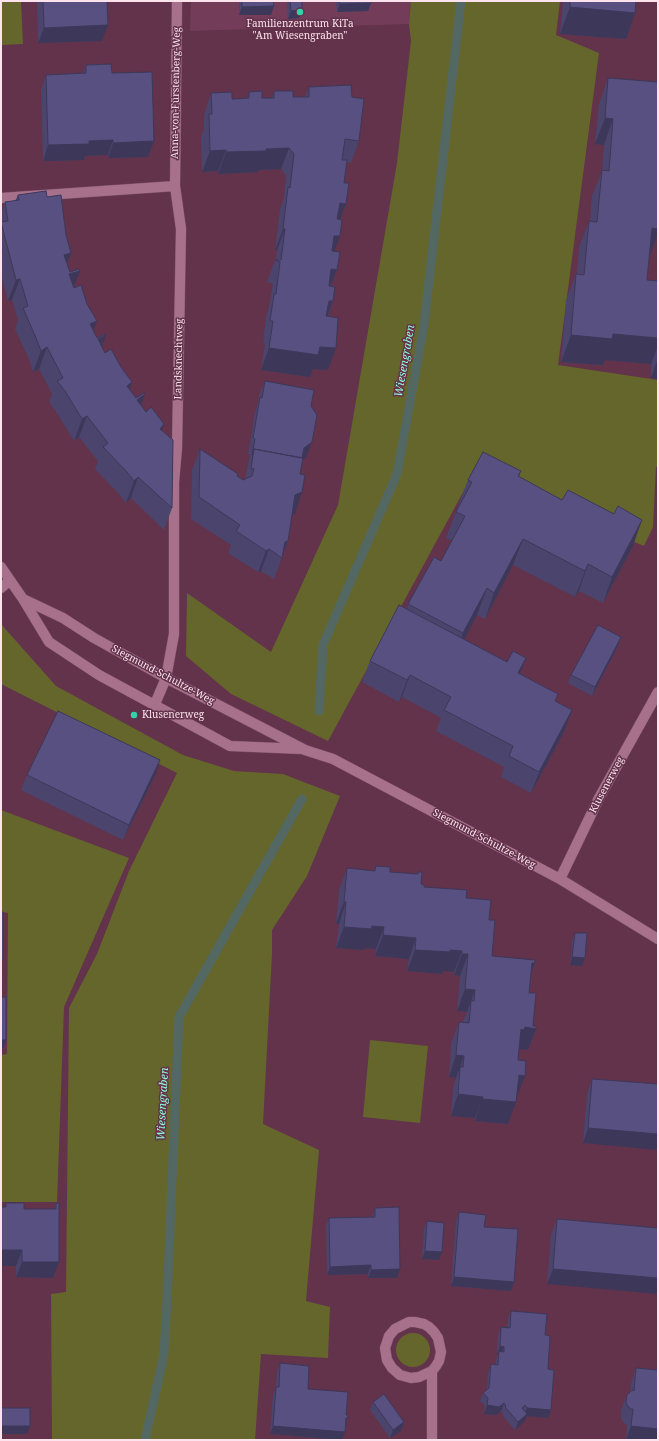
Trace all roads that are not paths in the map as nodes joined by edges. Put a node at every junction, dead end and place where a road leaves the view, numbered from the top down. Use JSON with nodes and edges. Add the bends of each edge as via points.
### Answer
{"nodes":[{"id":1,"x":177,"y":1,"type":"edge"},
{"id":2,"x":175,"y":186,"type":"junction"},
{"id":3,"x":1,"y":198,"type":"edge"},
{"id":4,"x":1,"y":567,"type":"edge"},
{"id":5,"x":10,"y":580,"type":"junction"},
{"id":6,"x":1,"y":588,"type":"edge"},
{"id":7,"x":23,"y":598,"type":"junction"},
{"id":8,"x":166,"y":678,"type":"junction"},
{"id":9,"x":658,"y":692,"type":"edge"},
{"id":10,"x":155,"y":704,"type":"junction"},
{"id":11,"x":305,"y":750,"type":"junction"},
{"id":12,"x":560,"y":879,"type":"junction"},
{"id":13,"x":658,"y":939,"type":"edge"},
{"id":14,"x":432,"y":1371,"type":"junction"},
{"id":15,"x":432,"y":1440,"type":"edge"}],
"edges":[{"from":1,"to":2,"type":"street","name":"Anna-von-Fürstenberg-Weg"},
{"from":2,"to":3,"type":"street"},
{"from":2,"to":8,"type":"street","name":"Landsknechtweg","via":[[181,229],[177,448],[174,482],[174,634]]},
{"from":4,"to":5,"type":"street","name":"Siegmund-Schultze-Weg"},
{"from":5,"to":6,"type":"street"},
{"from":5,"to":7,"type":"street","name":"Siegmund-Schultze-Weg"},
{"from":7,"to":8,"type":"street","name":"Siegmund-Schultze-Weg","via":[[63,618]]},
{"from":7,"to":10,"type":"street","name":"Siegmund-Schultze-Weg","via":[[49,642],[99,675]]},
{"from":8,"to":10,"type":"street","name":"Landsknechtweg"},
{"from":8,"to":11,"type":"street","name":"Siegmund-Schultze-Weg"},
{"from":9,"to":12,"type":"street","name":"Klusenerweg","via":[[599,798]]},
{"from":10,"to":11,"type":"street","name":"Siegmund-Schultze-Weg","via":[[230,746]]},
{"from":11,"to":12,"type":"street","name":"Siegmund-Schultze-Weg","via":[[333,759]]},
{"from":12,"to":13,"type":"street","name":"Siegmund-Schultze-Weg"},
{"from":14,"to":14,"type":"street","via":[[439,1361],[441,1352],[434,1332],[424,1324],[415,1322],[394,1329],[385,1348],[387,1360],[392,1368],[400,1375],[411,1378],[419,1378]]},
{"from":14,"to":15,"type":"street"}]}
